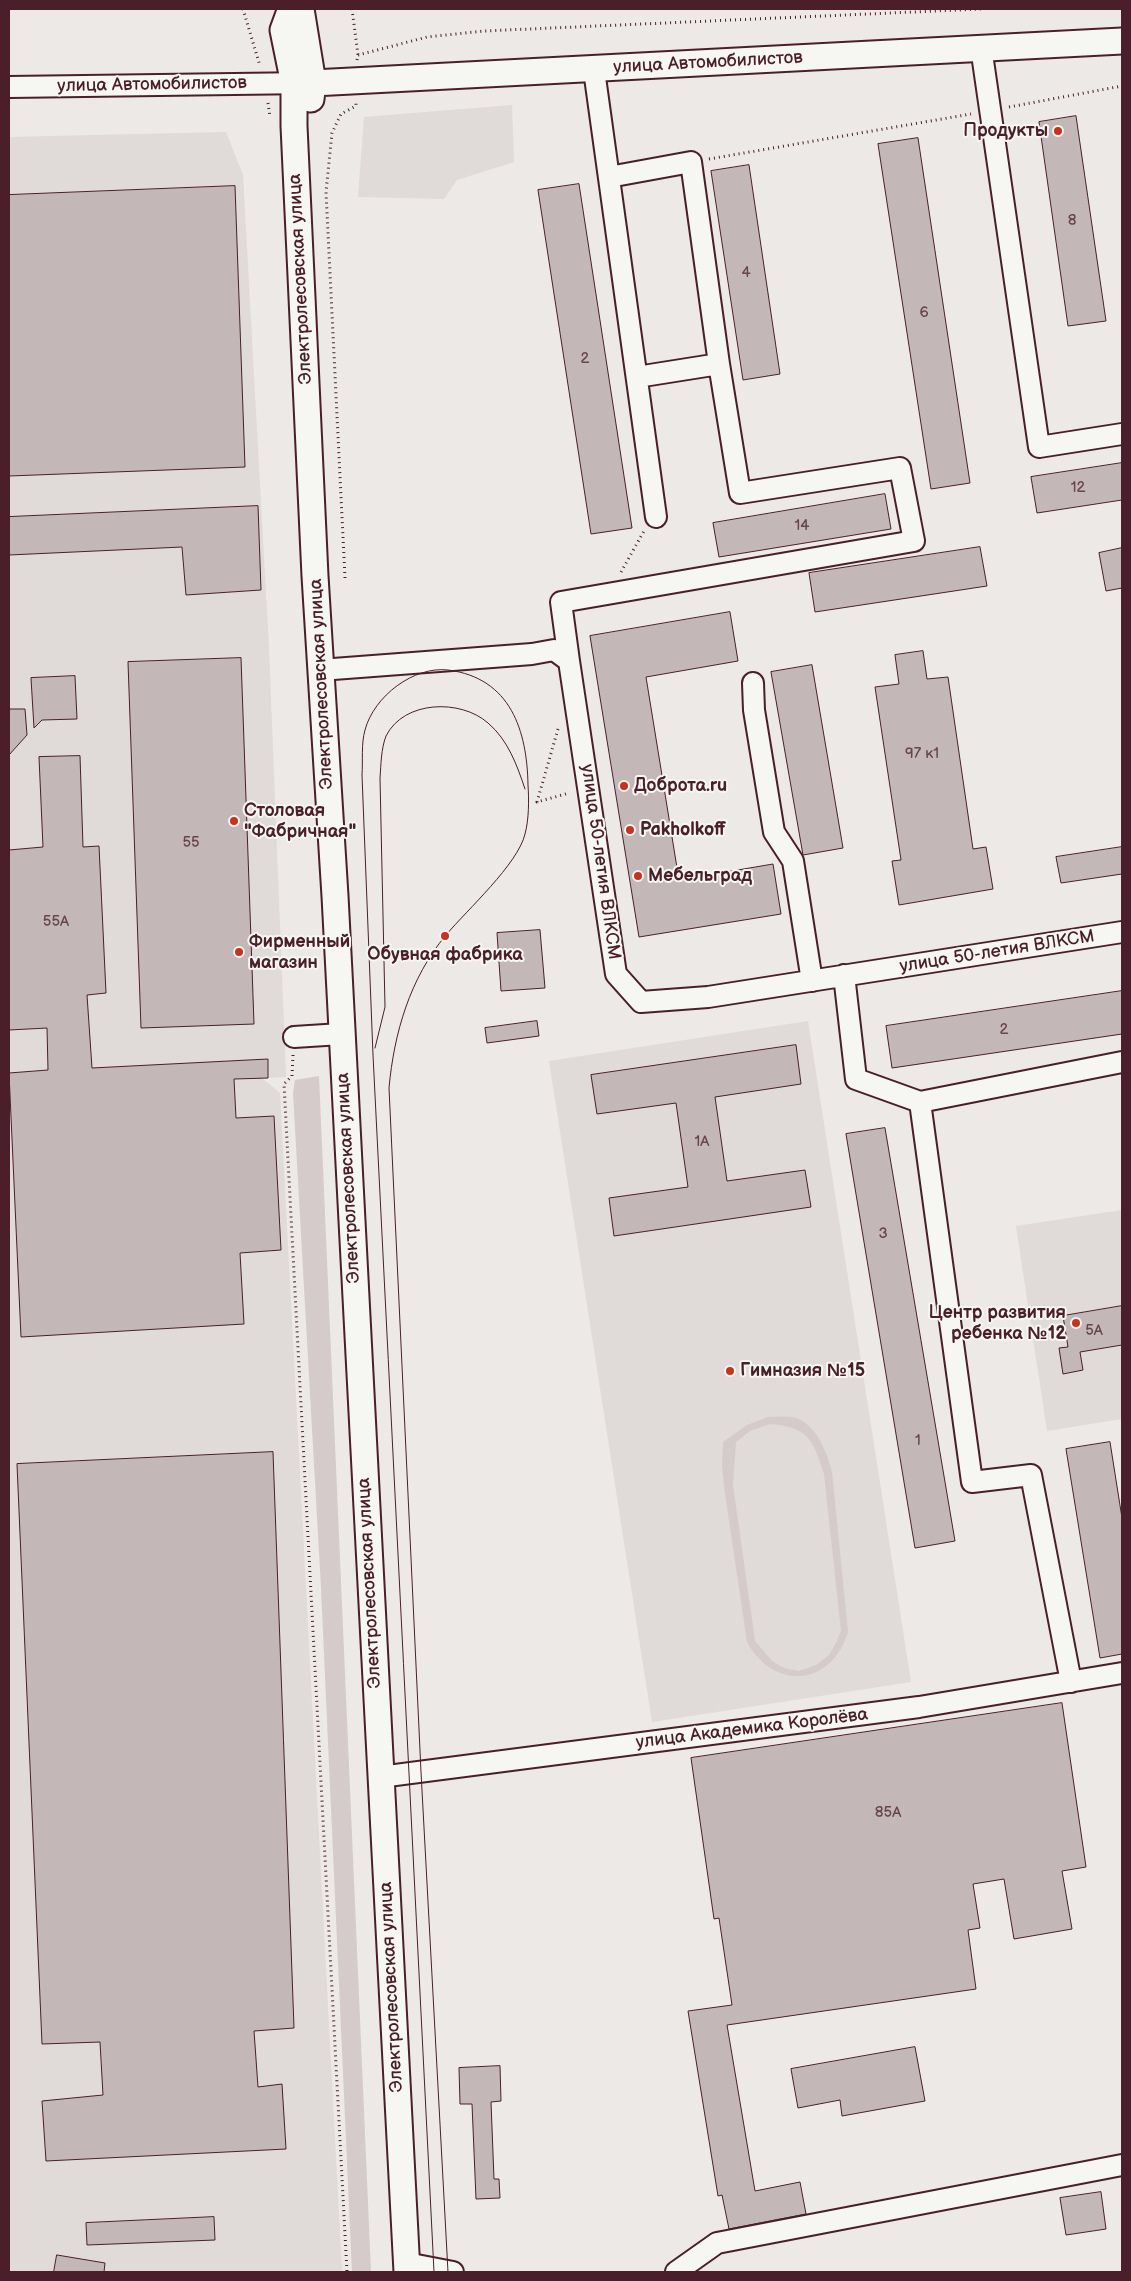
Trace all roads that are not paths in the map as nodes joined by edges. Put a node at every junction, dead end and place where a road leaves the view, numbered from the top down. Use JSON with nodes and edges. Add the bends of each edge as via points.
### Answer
{"nodes":[{"id":1,"x":301,"y":9,"type":"edge"},
{"id":2,"x":283,"y":16,"type":"edge"},
{"id":3,"x":1122,"y":41,"type":"edge"},
{"id":4,"x":981,"y":47,"type":"junction"},
{"id":5,"x":594,"y":70,"type":"junction"},
{"id":6,"x":303,"y":84,"type":"junction"},
{"id":7,"x":9,"y":87,"type":"edge"},
{"id":8,"x":610,"y":177,"type":"junction"},
{"id":9,"x":719,"y":364,"type":"junction"},
{"id":10,"x":637,"y":376,"type":"junction"},
{"id":11,"x":1122,"y":434,"type":"edge"},
{"id":12,"x":656,"y":517,"type":"dead end"},
{"id":13,"x":569,"y":661,"type":"junction"},
{"id":14,"x":320,"y":670,"type":"junction"},
{"id":15,"x":752,"y":682,"type":"dead end"},
{"id":16,"x":1122,"y":932,"type":"edge"},
{"id":17,"x":844,"y":975,"type":"junction"},
{"id":18,"x":812,"y":980,"type":"junction"},
{"id":19,"x":341,"y":1034,"type":"junction"},
{"id":20,"x":294,"y":1037,"type":"road end"},
{"id":21,"x":1122,"y":1062,"type":"edge"},
{"id":22,"x":920,"y":1102,"type":"junction"},
{"id":23,"x":1122,"y":1673,"type":"edge"},
{"id":24,"x":1071,"y":1682,"type":"junction"},
{"id":25,"x":380,"y":1777,"type":"junction"},
{"id":26,"x":1122,"y":2165,"type":"edge"},
{"id":27,"x":407,"y":2268,"type":"edge"},
{"id":28,"x":453,"y":2272,"type":"edge"},
{"id":29,"x":676,"y":2272,"type":"edge"}],
"edges":[{"from":1,"to":6,"type":"main road"},
{"from":2,"to":6,"type":"main road"},
{"from":3,"to":4,"type":"main road","name":"улица Автомобилистов"},
{"from":4,"to":5,"type":"main road","name":"улица Автомобилистов"},
{"from":4,"to":11,"type":"street","via":[[1039,447]]},
{"from":5,"to":6,"type":"main road","name":"улица Автомобилистов"},
{"from":5,"to":8,"type":"street"},
{"from":6,"to":7,"type":"street","name":"улица Автомобилистов"},
{"from":6,"to":14,"type":"main road","name":"Электролесовская улица","via":[[307,126],[296,170]]},
{"from":8,"to":9,"type":"street","via":[[691,162]]},
{"from":8,"to":10,"type":"street"},
{"from":9,"to":10,"type":"street"},
{"from":9,"to":13,"type":"street","name":"улица 50-летия ВЛКСМ","via":[[740,493],[900,468],[914,541],[561,602]]},
{"from":10,"to":12,"type":"street"},
{"from":13,"to":14,"type":"street","via":[[554,650]]},
{"from":13,"to":18,"type":"street","name":"улица 50-летия ВЛКСМ","via":[[616,974],[641,1002],[708,997]]},
{"from":14,"to":19,"type":"main road","name":"Электролесовская улица"},
{"from":15,"to":18,"type":"street","via":[[774,832],[793,861]]},
{"from":16,"to":17,"type":"street","name":"улица 50-летия ВЛКСМ"},
{"from":17,"to":18,"type":"street","name":"улица 50-летия ВЛКСМ"},
{"from":17,"to":22,"type":"street","via":[[856,1079]]},
{"from":19,"to":20,"type":"street"},
{"from":19,"to":25,"type":"main road","name":"Электролесовская улица"},
{"from":21,"to":22,"type":"street"},
{"from":22,"to":24,"type":"street","via":[[972,1482],[1031,1475]]},
{"from":23,"to":24,"type":"street","name":"улица Академика Королёва"},
{"from":24,"to":25,"type":"street","name":"улица Академика Королёва","via":[[919,1707]]},
{"from":25,"to":27,"type":"main road","name":"Электролесовская улица"},
{"from":26,"to":29,"type":"street","via":[[716,2243]]},
{"from":27,"to":28,"type":"street"}]}
